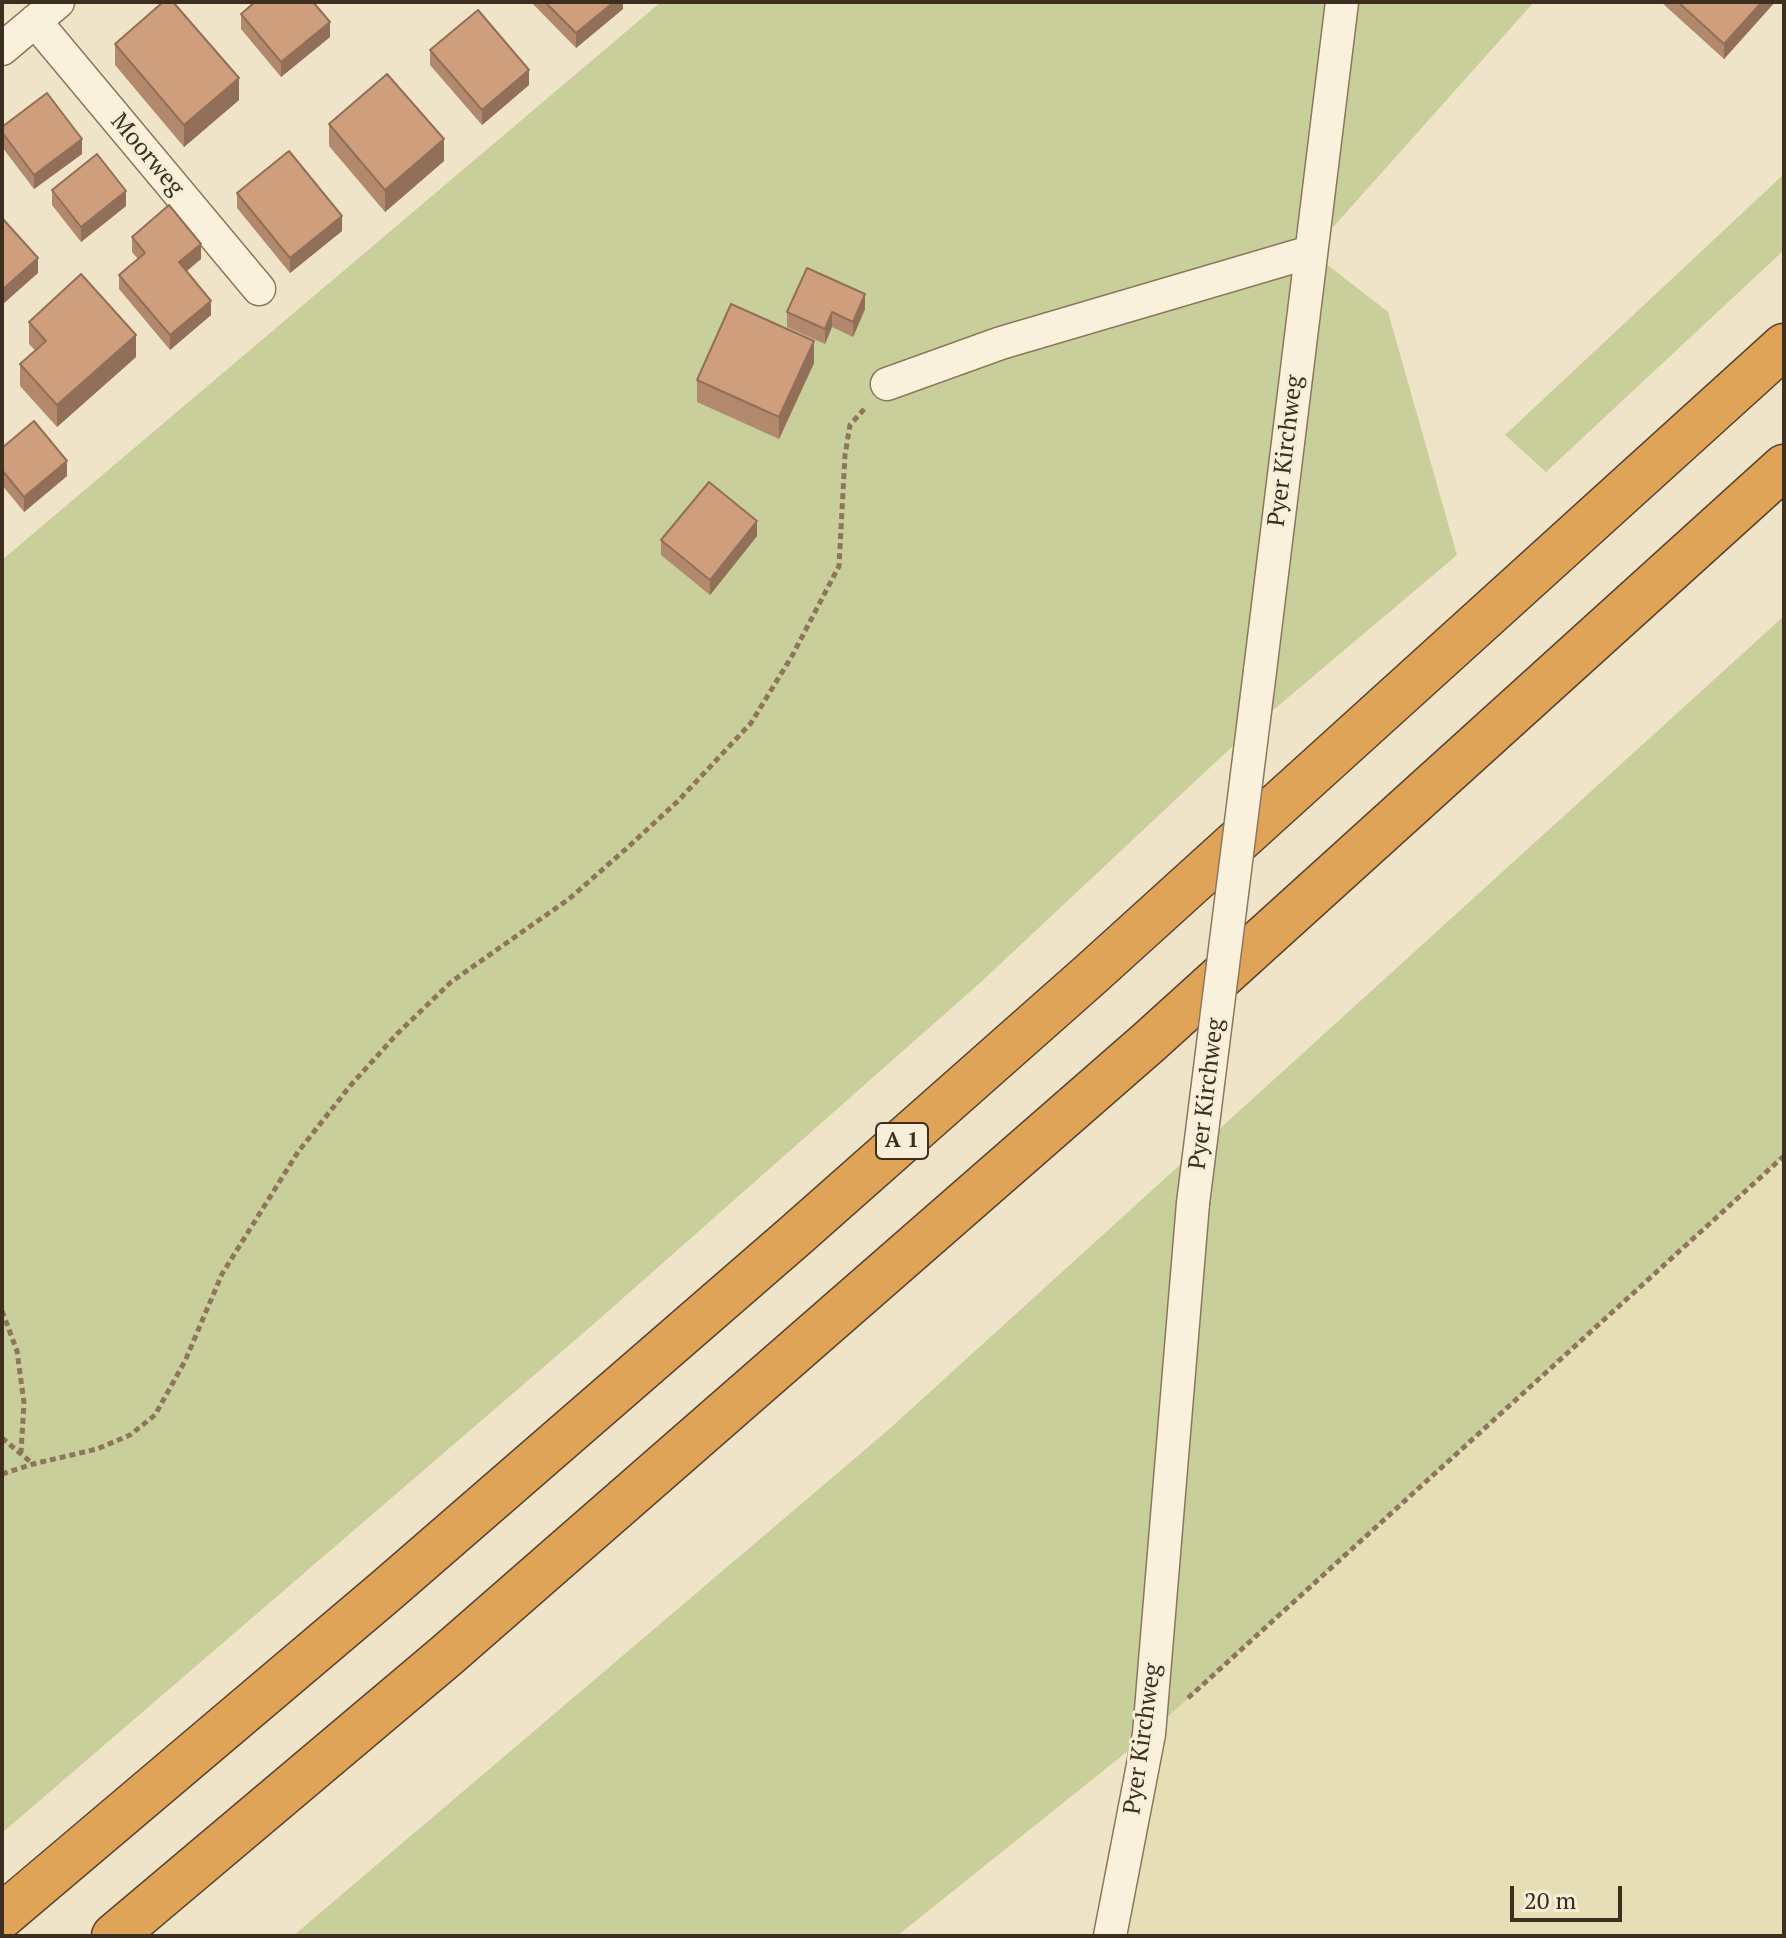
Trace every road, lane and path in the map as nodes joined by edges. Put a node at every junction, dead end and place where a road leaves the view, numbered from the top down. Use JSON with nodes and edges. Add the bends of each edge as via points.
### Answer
{"nodes":[{"id":1,"x":1342,"y":2,"type":"edge"},
{"id":2,"x":47,"y":12,"type":"edge"},
{"id":3,"x":2,"y":49,"type":"edge"},
{"id":4,"x":1310,"y":252,"type":"junction"},
{"id":5,"x":259,"y":289,"type":"dead end"},
{"id":6,"x":1784,"y":346,"type":"edge"},
{"id":7,"x":887,"y":384,"type":"joint"},
{"id":8,"x":1784,"y":467,"type":"edge"},
{"id":9,"x":1784,"y":1156,"type":"edge"},
{"id":10,"x":2,"y":1311,"type":"edge"},
{"id":11,"x":2,"y":1438,"type":"edge"},
{"id":12,"x":21,"y":1452,"type":"junction"},
{"id":13,"x":33,"y":1464,"type":"junction"},
{"id":14,"x":2,"y":1474,"type":"edge"},
{"id":15,"x":1149,"y":1734,"type":"junction"},
{"id":16,"x":2,"y":1916,"type":"edge"},
{"id":17,"x":114,"y":1936,"type":"edge"},
{"id":18,"x":1110,"y":1936,"type":"edge"}],
"edges":[{"from":1,"to":4,"type":"street","name":"Pyer Kirchweg"},
{"from":2,"to":3,"type":"street","name":"Moorweg"},
{"from":2,"to":5,"type":"street","name":"Moorweg"},
{"from":4,"to":7,"type":"street","via":[[1001,343]]},
{"from":4,"to":15,"type":"street","name":"Pyer Kirchweg","bridge":true,"via":[[1193,1203]]},
{"from":6,"to":16,"type":"highway","number":"A 1","via":[[1197,880],[819,1214]]},
{"from":7,"to":13,"type":"path","via":[[850,425],[839,566],[751,723],[678,801],[569,899],[451,982],[350,1086],[298,1152],[222,1274],[155,1415],[130,1435],[97,1449]]},
{"from":8,"to":17,"type":"highway","via":[[1149,1042],[446,1656]]},
{"from":9,"to":15,"type":"path"},
{"from":10,"to":12,"type":"path","via":[[17,1351],[24,1403]]},
{"from":11,"to":12,"type":"path"},
{"from":12,"to":13,"type":"path"},
{"from":13,"to":14,"type":"path"},
{"from":15,"to":18,"type":"street","name":"Pyer Kirchweg"}]}
